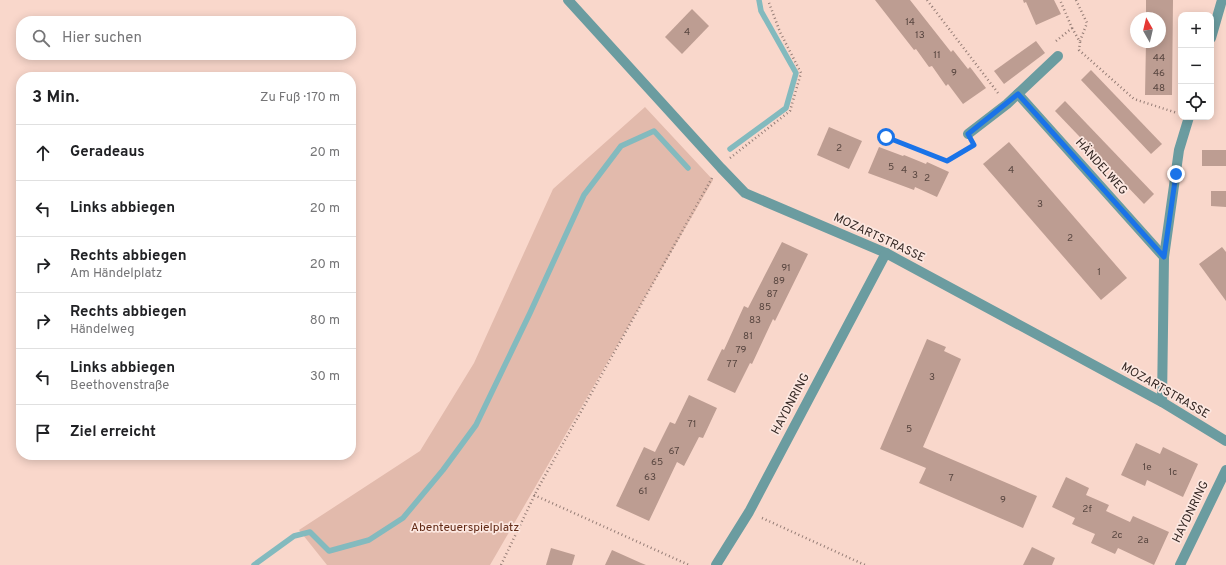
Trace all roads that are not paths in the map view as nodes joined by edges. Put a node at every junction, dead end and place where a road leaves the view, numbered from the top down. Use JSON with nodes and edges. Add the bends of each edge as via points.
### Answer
{"nodes":[{"id":1,"x":568,"y":0,"type":"edge"},
{"id":2,"x":1222,"y":0,"type":"edge"},
{"id":3,"x":1214,"y":28,"type":"edge"},
{"id":4,"x":1058,"y":56,"type":"road end"},
{"id":5,"x":1018,"y":94,"type":"junction"},
{"id":6,"x":1187,"y":120,"type":"edge"},
{"id":7,"x":968,"y":134,"type":"road end"},
{"id":8,"x":886,"y":253,"type":"junction"},
{"id":9,"x":1164,"y":257,"type":"junction"},
{"id":10,"x":1162,"y":402,"type":"junction"},
{"id":11,"x":1226,"y":441,"type":"edge"},
{"id":12,"x":1226,"y":470,"type":"edge"},
{"id":13,"x":716,"y":565,"type":"edge"},
{"id":14,"x":1180,"y":565,"type":"edge"}],
"edges":[{"from":1,"to":8,"type":"street","name":"MOZARTSTRASSE","via":[[745,193]]},
{"from":2,"to":3,"type":"street"},
{"from":4,"to":5,"type":"street"},
{"from":5,"to":7,"type":"street"},
{"from":5,"to":9,"type":"street","name":"HÄNDELWEG"},
{"from":6,"to":9,"type":"street","via":[[1179,150]]},
{"from":8,"to":10,"type":"street","name":"MOZARTSTRASSE"},
{"from":8,"to":13,"type":"street","name":"HAYDNRING","via":[[749,512]]},
{"from":9,"to":10,"type":"street"},
{"from":10,"to":11,"type":"street","name":"MOZARTSTRASSE"},
{"from":12,"to":14,"type":"street","name":"HAYDNRING"}]}
